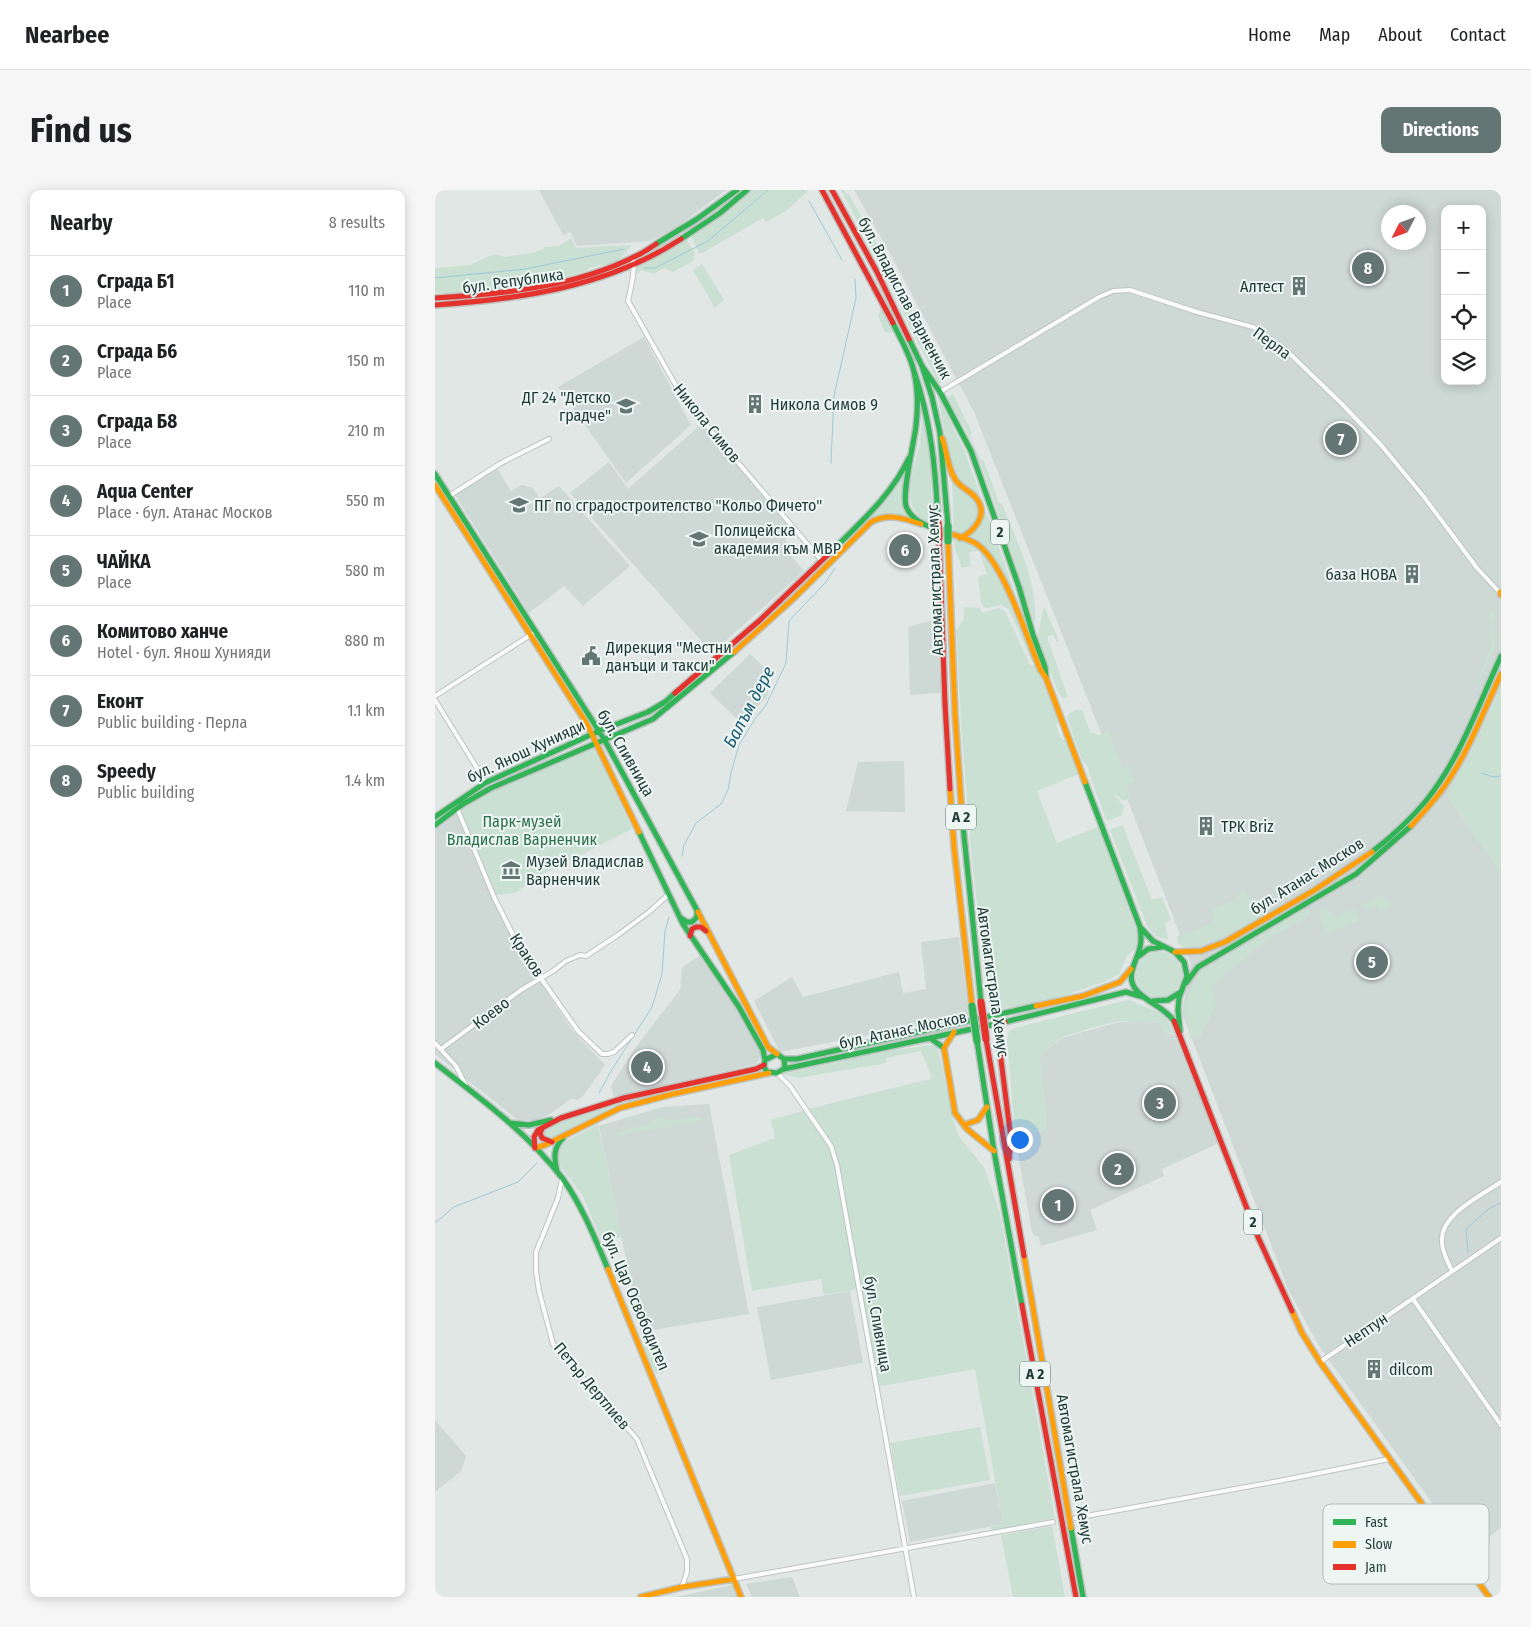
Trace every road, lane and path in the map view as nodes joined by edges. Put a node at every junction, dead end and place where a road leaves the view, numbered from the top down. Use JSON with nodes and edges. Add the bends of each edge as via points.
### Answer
{"nodes":[{"id":1,"x":737,"y":190,"type":"edge"},
{"id":2,"x":747,"y":190,"type":"edge"},
{"id":3,"x":822,"y":190,"type":"edge"},
{"id":4,"x":832,"y":190,"type":"edge"},
{"id":5,"x":633,"y":262,"type":"junction"},
{"id":6,"x":435,"y":298,"type":"edge"},
{"id":7,"x":435,"y":304,"type":"edge"},
{"id":8,"x":922,"y":366,"type":"junction"},
{"id":9,"x":914,"y":371,"type":"junction"},
{"id":10,"x":940,"y":392,"type":"junction"},
{"id":11,"x":940,"y":433,"type":"junction"},
{"id":12,"x":549,"y":440,"type":"dead end"},
{"id":13,"x":913,"y":451,"type":"junction"},
{"id":14,"x":435,"y":474,"type":"edge"},
{"id":15,"x":435,"y":485,"type":"edge"},
{"id":16,"x":449,"y":496,"type":"junction"},
{"id":17,"x":924,"y":525,"type":"junction"},
{"id":18,"x":960,"y":538,"type":"junction"},
{"id":19,"x":823,"y":562,"type":"junction"},
{"id":20,"x":1501,"y":593,"type":"edge"},
{"id":21,"x":533,"y":634,"type":"junction"},
{"id":22,"x":1501,"y":656,"type":"edge"},
{"id":23,"x":1501,"y":674,"type":"edge"},
{"id":24,"x":1046,"y":678,"type":"junction"},
{"id":25,"x":435,"y":696,"type":"edge"},
{"id":26,"x":435,"y":700,"type":"edge"},
{"id":27,"x":596,"y":733,"type":"junction"},
{"id":28,"x":600,"y":741,"type":"junction"},
{"id":29,"x":485,"y":783,"type":"junction"},
{"id":30,"x":457,"y":808,"type":"junction"},
{"id":31,"x":435,"y":817,"type":"edge"},
{"id":32,"x":435,"y":825,"type":"edge"},
{"id":33,"x":669,"y":894,"type":"junction"},
{"id":34,"x":1308,"y":898,"type":"junction"},
{"id":35,"x":697,"y":910,"type":"junction"},
{"id":36,"x":677,"y":913,"type":"junction"},
{"id":37,"x":1141,"y":927,"type":"junction"},
{"id":38,"x":710,"y":935,"type":"junction"},
{"id":39,"x":690,"y":936,"type":"junction"},
{"id":40,"x":1164,"y":947,"type":"junction"},
{"id":41,"x":1175,"y":952,"type":"junction"},
{"id":42,"x":1136,"y":959,"type":"junction"},
{"id":43,"x":1132,"y":967,"type":"junction"},
{"id":44,"x":541,"y":978,"type":"junction"},
{"id":45,"x":1185,"y":983,"type":"junction"},
{"id":46,"x":1181,"y":992,"type":"junction"},
{"id":47,"x":1146,"y":999,"type":"junction"},
{"id":48,"x":1005,"y":1022,"type":"junction"},
{"id":49,"x":954,"y":1032,"type":"junction"},
{"id":50,"x":632,"y":1035,"type":"dead end"},
{"id":51,"x":1181,"y":1037,"type":"junction"},
{"id":52,"x":930,"y":1038,"type":"junction"},
{"id":53,"x":435,"y":1043,"type":"edge"},
{"id":54,"x":944,"y":1048,"type":"junction"},
{"id":55,"x":441,"y":1049,"type":"junction"},
{"id":56,"x":777,"y":1054,"type":"junction"},
{"id":57,"x":784,"y":1059,"type":"junction"},
{"id":58,"x":435,"y":1063,"type":"edge"},
{"id":59,"x":765,"y":1063,"type":"junction"},
{"id":60,"x":777,"y":1072,"type":"junction"},
{"id":61,"x":467,"y":1088,"type":"junction"},
{"id":62,"x":987,"y":1107,"type":"junction"},
{"id":63,"x":561,"y":1118,"type":"junction"},
{"id":64,"x":508,"y":1122,"type":"junction"},
{"id":65,"x":964,"y":1125,"type":"junction"},
{"id":66,"x":544,"y":1126,"type":"junction"},
{"id":67,"x":571,"y":1132,"type":"junction"},
{"id":68,"x":553,"y":1142,"type":"junction"},
{"id":69,"x":535,"y":1148,"type":"junction"},
{"id":70,"x":994,"y":1152,"type":"junction"},
{"id":71,"x":1007,"y":1167,"type":"junction"},
{"id":72,"x":560,"y":1176,"type":"junction"},
{"id":73,"x":1501,"y":1182,"type":"edge"},
{"id":74,"x":1501,"y":1238,"type":"edge"},
{"id":75,"x":1452,"y":1271,"type":"junction"},
{"id":76,"x":1413,"y":1299,"type":"junction"},
{"id":77,"x":1319,"y":1362,"type":"junction"},
{"id":78,"x":1501,"y":1425,"type":"edge"},
{"id":79,"x":1389,"y":1460,"type":"junction"},
{"id":80,"x":1421,"y":1504,"type":"edge"},
{"id":81,"x":1075,"y":1518,"type":"dead end"},
{"id":82,"x":1053,"y":1522,"type":"dead end"},
{"id":83,"x":904,"y":1548,"type":"junction"},
{"id":84,"x":734,"y":1579,"type":"junction"},
{"id":85,"x":1480,"y":1584,"type":"edge"},
{"id":86,"x":682,"y":1587,"type":"junction"},
{"id":87,"x":641,"y":1597,"type":"edge"},
{"id":88,"x":741,"y":1597,"type":"edge"},
{"id":89,"x":913,"y":1597,"type":"edge"},
{"id":90,"x":1076,"y":1597,"type":"edge"},
{"id":91,"x":1083,"y":1597,"type":"edge"},
{"id":92,"x":1489,"y":1597,"type":"edge"}],
"edges":[{"from":1,"to":5,"type":"main road","name":"бул. Република"},
{"from":2,"to":5,"type":"main road","name":"бул. Република","via":[[685,237]]},
{"from":3,"to":9,"type":"main road","name":"бул. Владислав Варненчик","via":[[885,305]]},
{"from":4,"to":8,"type":"main road","name":"бул. Владислав Варненчик","via":[[877,272]]},
{"from":5,"to":6,"type":"main road","name":"бул. Република","via":[[535,288]]},
{"from":5,"to":7,"type":"main road","name":"бул. Република","via":[[595,280],[550,292],[490,301]]},
{"from":5,"to":19,"type":"street","name":"Никола Симов","via":[[628,301],[683,398]]},
{"from":8,"to":10,"type":"main road","name":"бул. Владислав Варненчик","number":"2"},
{"from":8,"to":11,"type":"main road","name":"Автомагистрала Хемус","number":"A 2"},
{"from":9,"to":13,"type":"main road","number":"2","via":[[917,407]]},
{"from":9,"to":62,"type":"main road","name":"Автомагистрала Хемус","number":"A 2","bridge":true,"via":[[932,438],[936,471],[954,847]]},
{"from":10,"to":20,"type":"street","name":"Перла","via":[[1099,297],[1122,289],[1253,327],[1288,352],[1368,430],[1424,496],[1477,568]]},
{"from":10,"to":24,"type":"main road","number":"2","via":[[982,479]]},
{"from":11,"to":18,"type":"main road","via":[[953,476],[975,497],[981,509],[973,532]]},
{"from":11,"to":71,"type":"main road","name":"Автомагистрала Хемус","number":"A 2","bridge":true,"via":[[948,526],[959,788],[971,929]]},
{"from":12,"to":16,"type":"street","via":[[501,463]]},
{"from":13,"to":17,"type":"main road","number":"2","via":[[905,501],[912,515]]},
{"from":13,"to":19,"type":"main road","name":"бул. Янош Хунияди","via":[[896,485]]},
{"from":14,"to":16,"type":"main road","name":"бул. Сливница"},
{"from":15,"to":21,"type":"main road","name":"бул. Сливница"},
{"from":16,"to":21,"type":"main road","name":"бул. Сливница"},
{"from":17,"to":18,"type":"main road","number":"2"},
{"from":17,"to":28,"type":"main road","name":"бул. Янош Хунияди","via":[[893,516],[871,522],[800,593],[662,713]]},
{"from":18,"to":24,"type":"main road","number":"2","via":[[977,544],[995,563]]},
{"from":19,"to":27,"type":"main road","name":"бул. Янош Хунияди","via":[[665,702]]},
{"from":21,"to":25,"type":"street"},
{"from":21,"to":27,"type":"main road","name":"бул. Сливница"},
{"from":22,"to":34,"type":"main road","name":"бул. Атанас Москов","via":[[1454,757],[1424,803],[1364,859]]},
{"from":23,"to":34,"type":"main road","name":"бул. Атанас Москов","via":[[1464,753],[1421,817],[1369,865]]},
{"from":24,"to":37,"type":"main road","number":"2"},
{"from":26,"to":29,"type":"street"},
{"from":27,"to":28,"type":"main road","name":"бул. Сливница"},
{"from":27,"to":29,"type":"main road","name":"бул. Янош Хунияди"},
{"from":28,"to":30,"type":"main road","name":"бул. Янош Хунияди","via":[[491,788]]},
{"from":28,"to":33,"type":"main road","name":"бул. Сливница"},
{"from":28,"to":35,"type":"main road","name":"бул. Сливница"},
{"from":29,"to":31,"type":"main road","name":"бул. Янош Хунияди"},
{"from":30,"to":32,"type":"main road","name":"бул. Янош Хунияди"},
{"from":30,"to":44,"type":"street","name":"Краков","via":[[510,930]]},
{"from":33,"to":36,"type":"main road","name":"бул. Сливница"},
{"from":33,"to":44,"type":"street","name":"Коево","via":[[618,935],[586,956],[572,957]]},
{"from":34,"to":41,"type":"main road","name":"бул. Атанас Москов","via":[[1218,945],[1194,953]]},
{"from":34,"to":45,"type":"main road","name":"бул. Атанас Москов","via":[[1198,967]]},
{"from":35,"to":36,"type":"main road","via":[[692,922],[687,922]]},
{"from":35,"to":38,"type":"main road","name":"бул. Сливница"},
{"from":36,"to":39,"type":"main road","name":"бул. Сливница"},
{"from":37,"to":40,"type":"main road","number":"2","via":[[1153,941]]},
{"from":37,"to":42,"type":"main road","number":"2","via":[[1141,945]]},
{"from":38,"to":39,"type":"main road","via":[[695,926]]},
{"from":38,"to":56,"type":"main road","name":"бул. Сливница","via":[[768,1047]]},
{"from":39,"to":59,"type":"main road","name":"бул. Сливница","via":[[739,1008],[763,1050]]},
{"from":40,"to":41,"type":"main road","number":"2"},
{"from":40,"to":42,"type":"main road","via":[[1148,949]]},
{"from":41,"to":45,"type":"main road","via":[[1184,962]]},
{"from":42,"to":43,"type":"main road","number":"2"},
{"from":43,"to":47,"type":"main road","number":"2","via":[[1133,984]]},
{"from":43,"to":57,"type":"main road","name":"бул. Атанас Москов","via":[[1119,982],[1083,996],[797,1059]]},
{"from":44,"to":50,"type":"street","name":"Краков","via":[[578,1031],[602,1054],[614,1052]]},
{"from":44,"to":55,"type":"street","name":"Коево"},
{"from":45,"to":46,"type":"main road","number":"2"},
{"from":46,"to":47,"type":"main road","via":[[1162,1002]]},
{"from":46,"to":51,"type":"main road","number":"2","via":[[1178,1010]]},
{"from":47,"to":48,"type":"main road","name":"бул. Атанас Москов","via":[[1125,992]]},
{"from":47,"to":51,"type":"main road","number":"2","via":[[1160,1006],[1172,1018]]},
{"from":48,"to":49,"type":"main road","name":"бул. Атанас Москов"},
{"from":48,"to":71,"type":"main road","via":[[998,1036],[1011,1140]]},
{"from":49,"to":52,"type":"main road","name":"бул. Атанас Москов"},
{"from":49,"to":54,"type":"main road"},
{"from":51,"to":77,"type":"main road","number":"2","via":[[1275,1277]]},
{"from":52,"to":54,"type":"main road"},
{"from":52,"to":60,"type":"main road","name":"бул. Атанас Москов"},
{"from":53,"to":55,"type":"street"},
{"from":54,"to":65,"type":"main road","via":[[955,1113]]},
{"from":55,"to":61,"type":"street","via":[[456,1066]]},
{"from":56,"to":57,"type":"main road","name":"бул. Сливница"},
{"from":56,"to":59,"type":"main road"},
{"from":57,"to":60,"type":"main road","via":[[786,1063]]},
{"from":58,"to":61,"type":"main road","name":"бул. Цар Освободител"},
{"from":59,"to":60,"type":"main road","name":"бул. Сливница","via":[[766,1071]]},
{"from":59,"to":63,"type":"main road","via":[[756,1069],[624,1098]]},
{"from":60,"to":67,"type":"main road","name":"бул. Атанас Москов","via":[[621,1108]]},
{"from":60,"to":83,"type":"street","name":"бул. Сливница","via":[[791,1086],[831,1146],[837,1165]]},
{"from":61,"to":64,"type":"main road","name":"бул. Цар Освободител"},
{"from":62,"to":65,"type":"main road","via":[[974,1123]]},
{"from":62,"to":70,"type":"main road","name":"Автомагистрала Хемус","number":"A 2"},
{"from":63,"to":64,"type":"main road","via":[[529,1125]]},
{"from":63,"to":66,"type":"main road"},
{"from":64,"to":69,"type":"main road","name":"бул. Цар Освободител"},
{"from":65,"to":70,"type":"main road"},
{"from":66,"to":68,"type":"main road","via":[[540,1136]]},
{"from":66,"to":69,"type":"main road","via":[[534,1137]]},
{"from":67,"to":68,"type":"main road","name":"бул. Атанас Москов"},
{"from":67,"to":72,"type":"main road","via":[[554,1151]]},
{"from":68,"to":69,"type":"main road","name":"бул. Атанас Москов"},
{"from":69,"to":72,"type":"main road","name":"бул. Цар Освободител"},
{"from":70,"to":90,"type":"main road","name":"Автомагистрала Хемус","number":"A 2"},
{"from":71,"to":91,"type":"main road","name":"Автомагистрала Хемус","number":"A 2"},
{"from":72,"to":84,"type":"main road","name":"бул. Цар Освободител","via":[[593,1234]]},
{"from":72,"to":86,"type":"street","name":"Петър Дертлиев","via":[[558,1198],[536,1252],[535,1271],[553,1344],[637,1439],[687,1560]]},
{"from":73,"to":75,"type":"street","via":[[1461,1208],[1445,1226],[1441,1240]]},
{"from":74,"to":75,"type":"street","name":"Нептун"},
{"from":75,"to":76,"type":"street","name":"Нептун"},
{"from":76,"to":77,"type":"street","name":"Нептун"},
{"from":76,"to":78,"type":"street"},
{"from":77,"to":79,"type":"main road","number":"2"},
{"from":79,"to":80,"type":"main road","number":"2"},
{"from":79,"to":81,"type":"street"},
{"from":82,"to":83,"type":"street"},
{"from":83,"to":84,"type":"street"},
{"from":83,"to":89,"type":"street","name":"бул. Сливница"},
{"from":84,"to":86,"type":"main road"},
{"from":84,"to":88,"type":"main road","name":"бул. Цар Освободител"},
{"from":85,"to":92,"type":"main road","number":"2"},
{"from":86,"to":87,"type":"main road"}]}
